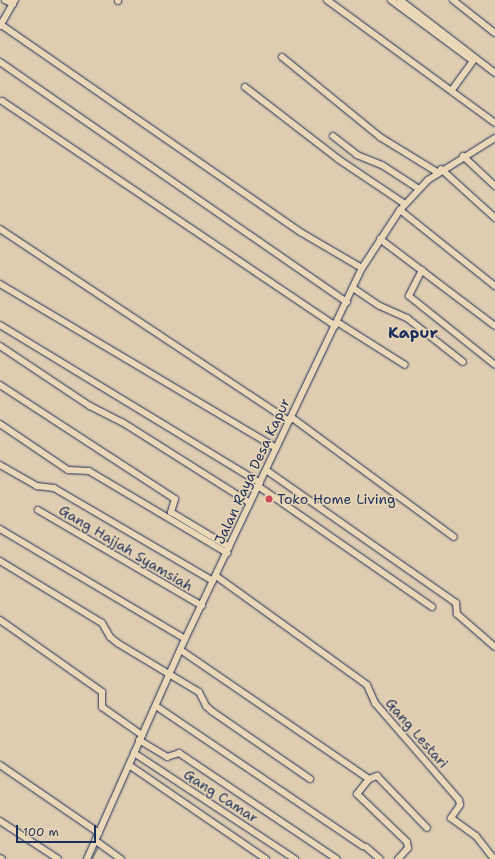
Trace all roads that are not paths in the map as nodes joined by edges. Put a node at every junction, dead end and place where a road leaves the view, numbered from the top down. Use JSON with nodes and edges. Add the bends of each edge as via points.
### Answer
{"nodes":[{"id":1,"x":5,"y":0,"type":"edge"},
{"id":2,"x":327,"y":0,"type":"edge"},
{"id":3,"x":391,"y":0,"type":"edge"},
{"id":4,"x":400,"y":0,"type":"edge"},
{"id":5,"x":453,"y":0,"type":"edge"},
{"id":6,"x":14,"y":2,"type":"edge"},
{"id":7,"x":0,"y":25,"type":"edge"},
{"id":8,"x":495,"y":33,"type":"edge"},
{"id":9,"x":282,"y":57,"type":"dead end"},
{"id":10,"x":0,"y":62,"type":"edge"},
{"id":11,"x":495,"y":73,"type":"edge"},
{"id":12,"x":245,"y":87,"type":"dead end"},
{"id":13,"x":452,"y":90,"type":"junction"},
{"id":14,"x":2,"y":101,"type":"dead end"},
{"id":15,"x":495,"y":123,"type":"edge"},
{"id":16,"x":333,"y":136,"type":"dead end"},
{"id":17,"x":495,"y":138,"type":"edge"},
{"id":18,"x":463,"y":156,"type":"junction"},
{"id":19,"x":439,"y":171,"type":"junction"},
{"id":20,"x":495,"y":186,"type":"edge"},
{"id":21,"x":419,"y":189,"type":"junction"},
{"id":22,"x":405,"y":204,"type":"junction"},
{"id":23,"x":400,"y":210,"type":"junction"},
{"id":24,"x":495,"y":218,"type":"edge"},
{"id":25,"x":0,"y":229,"type":"edge"},
{"id":26,"x":380,"y":239,"type":"junction"},
{"id":27,"x":362,"y":268,"type":"junction"},
{"id":28,"x":422,"y":270,"type":"junction"},
{"id":29,"x":0,"y":284,"type":"edge"},
{"id":30,"x":495,"y":286,"type":"edge"},
{"id":31,"x":353,"y":288,"type":"junction"},
{"id":32,"x":347,"y":302,"type":"junction"},
{"id":33,"x":336,"y":324,"type":"junction"},
{"id":34,"x":0,"y":325,"type":"edge"},
{"id":35,"x":495,"y":326,"type":"edge"},
{"id":36,"x":0,"y":346,"type":"edge"},
{"id":37,"x":463,"y":362,"type":"dead end"},
{"id":38,"x":405,"y":365,"type":"dead end"},
{"id":39,"x":495,"y":365,"type":"edge"},
{"id":40,"x":0,"y":385,"type":"edge"},
{"id":41,"x":290,"y":419,"type":"junction"},
{"id":42,"x":0,"y":424,"type":"edge"},
{"id":43,"x":276,"y":448,"type":"junction"},
{"id":44,"x":0,"y":465,"type":"edge"},
{"id":45,"x":266,"y":470,"type":"junction"},
{"id":46,"x":259,"y":485,"type":"junction"},
{"id":47,"x":250,"y":503,"type":"junction"},
{"id":48,"x":38,"y":510,"type":"dead end"},
{"id":49,"x":0,"y":529,"type":"edge"},
{"id":50,"x":454,"y":537,"type":"dead end"},
{"id":51,"x":228,"y":550,"type":"junction"},
{"id":52,"x":0,"y":561,"type":"edge"},
{"id":53,"x":214,"y":579,"type":"junction"},
{"id":54,"x":202,"y":606,"type":"junction"},
{"id":55,"x":432,"y":607,"type":"dead end"},
{"id":56,"x":0,"y":620,"type":"edge"},
{"id":57,"x":185,"y":639,"type":"junction"},
{"id":58,"x":495,"y":647,"type":"edge"},
{"id":59,"x":182,"y":651,"type":"junction"},
{"id":60,"x":170,"y":674,"type":"junction"},
{"id":61,"x":156,"y":706,"type":"junction"},
{"id":62,"x":140,"y":737,"type":"junction"},
{"id":63,"x":134,"y":753,"type":"junction"},
{"id":64,"x":0,"y":765,"type":"edge"},
{"id":65,"x":129,"y":765,"type":"junction"},
{"id":66,"x":310,"y":779,"type":"dead end"},
{"id":67,"x":369,"y":779,"type":"junction"},
{"id":68,"x":0,"y":821,"type":"edge"},
{"id":69,"x":427,"y":828,"type":"dead end"},
{"id":70,"x":99,"y":833,"type":"junction"},
{"id":71,"x":96,"y":841,"type":"junction"},
{"id":72,"x":58,"y":859,"type":"edge"},
{"id":73,"x":87,"y":859,"type":"edge"},
{"id":74,"x":121,"y":859,"type":"edge"},
{"id":75,"x":266,"y":859,"type":"edge"},
{"id":76,"x":295,"y":859,"type":"edge"},
{"id":77,"x":336,"y":859,"type":"edge"},
{"id":78,"x":380,"y":859,"type":"edge"},
{"id":79,"x":398,"y":859,"type":"edge"},
{"id":80,"x":494,"y":859,"type":"edge"}],
"edges":[{"from":1,"to":6,"type":"street"},
{"from":2,"to":13,"type":"street"},
{"from":3,"to":13,"type":"street","via":[[473,61]]},
{"from":4,"to":11,"type":"street"},
{"from":5,"to":8,"type":"street"},
{"from":6,"to":7,"type":"street"},
{"from":7,"to":27,"type":"street","via":[[302,233]]},
{"from":9,"to":19,"type":"street","via":[[380,137]]},
{"from":10,"to":32,"type":"street"},
{"from":12,"to":22,"type":"street","via":[[338,159]]},
{"from":13,"to":15,"type":"street"},
{"from":14,"to":33,"type":"street"},
{"from":16,"to":21,"type":"street","via":[[357,155],[382,165]]},
{"from":17,"to":18,"type":"street","name":"Jalan Raya Desa Kapur"},
{"from":18,"to":19,"type":"street","name":"Jalan Raya Desa Kapur"},
{"from":18,"to":20,"type":"street"},
{"from":19,"to":21,"type":"street","name":"Jalan Raya Desa Kapur"},
{"from":19,"to":24,"type":"street"},
{"from":21,"to":22,"type":"street","name":"Jalan Raya Desa Kapur"},
{"from":22,"to":23,"type":"street","name":"Jalan Raya Desa Kapur"},
{"from":23,"to":26,"type":"street","name":"Jalan Raya Desa Kapur"},
{"from":23,"to":30,"type":"street"},
{"from":25,"to":41,"type":"street"},
{"from":26,"to":27,"type":"street","name":"Jalan Raya Desa Kapur"},
{"from":26,"to":28,"type":"street"},
{"from":27,"to":31,"type":"street","name":"Jalan Raya Desa Kapur"},
{"from":28,"to":35,"type":"street"},
{"from":28,"to":39,"type":"street","via":[[409,296]]},
{"from":29,"to":43,"type":"street"},
{"from":31,"to":32,"type":"street","name":"Jalan Raya Desa Kapur"},
{"from":31,"to":37,"type":"street","via":[[380,306],[407,318]]},
{"from":32,"to":33,"type":"street","name":"Jalan Raya Desa Kapur"},
{"from":33,"to":38,"type":"street"},
{"from":33,"to":41,"type":"street","name":"Jalan Raya Desa Kapur"},
{"from":34,"to":46,"type":"street"},
{"from":36,"to":47,"type":"street","via":[[90,406],[122,422]]},
{"from":40,"to":51,"type":"street","via":[[175,499],[171,512]]},
{"from":41,"to":43,"type":"street","name":"Jalan Raya Desa Kapur"},
{"from":41,"to":50,"type":"street"},
{"from":42,"to":51,"type":"street","via":[[68,470],[89,471]]},
{"from":43,"to":45,"type":"street","name":"Jalan Raya Desa Kapur"},
{"from":44,"to":53,"type":"street","via":[[37,486],[54,488]]},
{"from":45,"to":46,"type":"street","name":"Jalan Raya Desa Kapur"},
{"from":45,"to":58,"type":"street","via":[[456,603],[457,614]]},
{"from":46,"to":47,"type":"street","name":"Jalan Raya Desa Kapur"},
{"from":46,"to":55,"type":"street"},
{"from":47,"to":51,"type":"street","name":"Jalan Raya Desa Kapur"},
{"from":48,"to":54,"type":"street","name":"Gang Hajjah Syamsiah"},
{"from":49,"to":57,"type":"street"},
{"from":51,"to":53,"type":"street","name":"Jalan Raya Desa Kapur"},
{"from":52,"to":60,"type":"street","via":[[102,623],[110,637],[119,644]]},
{"from":53,"to":54,"type":"street","name":"Jalan Raya Desa Kapur"},
{"from":53,"to":80,"type":"street","name":"Gang Lestari","via":[[367,685],[375,703],[459,800],[460,805],[451,814],[452,819],[476,836]]},
{"from":54,"to":57,"type":"street","name":"Jalan Raya Desa Kapur"},
{"from":56,"to":62,"type":"street","via":[[102,692],[102,707]]},
{"from":57,"to":59,"type":"street","name":"Jalan Raya Desa Kapur"},
{"from":59,"to":60,"type":"street","name":"Jalan Raya Desa Kapur"},
{"from":59,"to":67,"type":"street"},
{"from":60,"to":61,"type":"street","name":"Jalan Raya Desa Kapur"},
{"from":60,"to":66,"type":"street","via":[[199,692],[206,706],[213,712]]},
{"from":61,"to":62,"type":"street","name":"Jalan Raya Desa Kapur"},
{"from":61,"to":78,"type":"street","via":[[365,846]]},
{"from":62,"to":63,"type":"street","name":"Jalan Raya Desa Kapur"},
{"from":62,"to":77,"type":"street","via":[[167,757],[179,753]]},
{"from":63,"to":65,"type":"street","name":"Jalan Raya Desa Kapur"},
{"from":63,"to":76,"type":"street","name":"Gang Camar"},
{"from":64,"to":70,"type":"street"},
{"from":65,"to":70,"type":"street","name":"Jalan Raya Desa Kapur"},
{"from":65,"to":75,"type":"street"},
{"from":67,"to":69,"type":"street","via":[[377,776]]},
{"from":67,"to":79,"type":"street","via":[[358,795],[407,842],[408,848]]},
{"from":68,"to":72,"type":"street"},
{"from":70,"to":71,"type":"street","name":"Jalan Raya Desa Kapur"},
{"from":71,"to":73,"type":"street","name":"Jalan Raya Desa Kapur"},
{"from":71,"to":74,"type":"street"}]}
